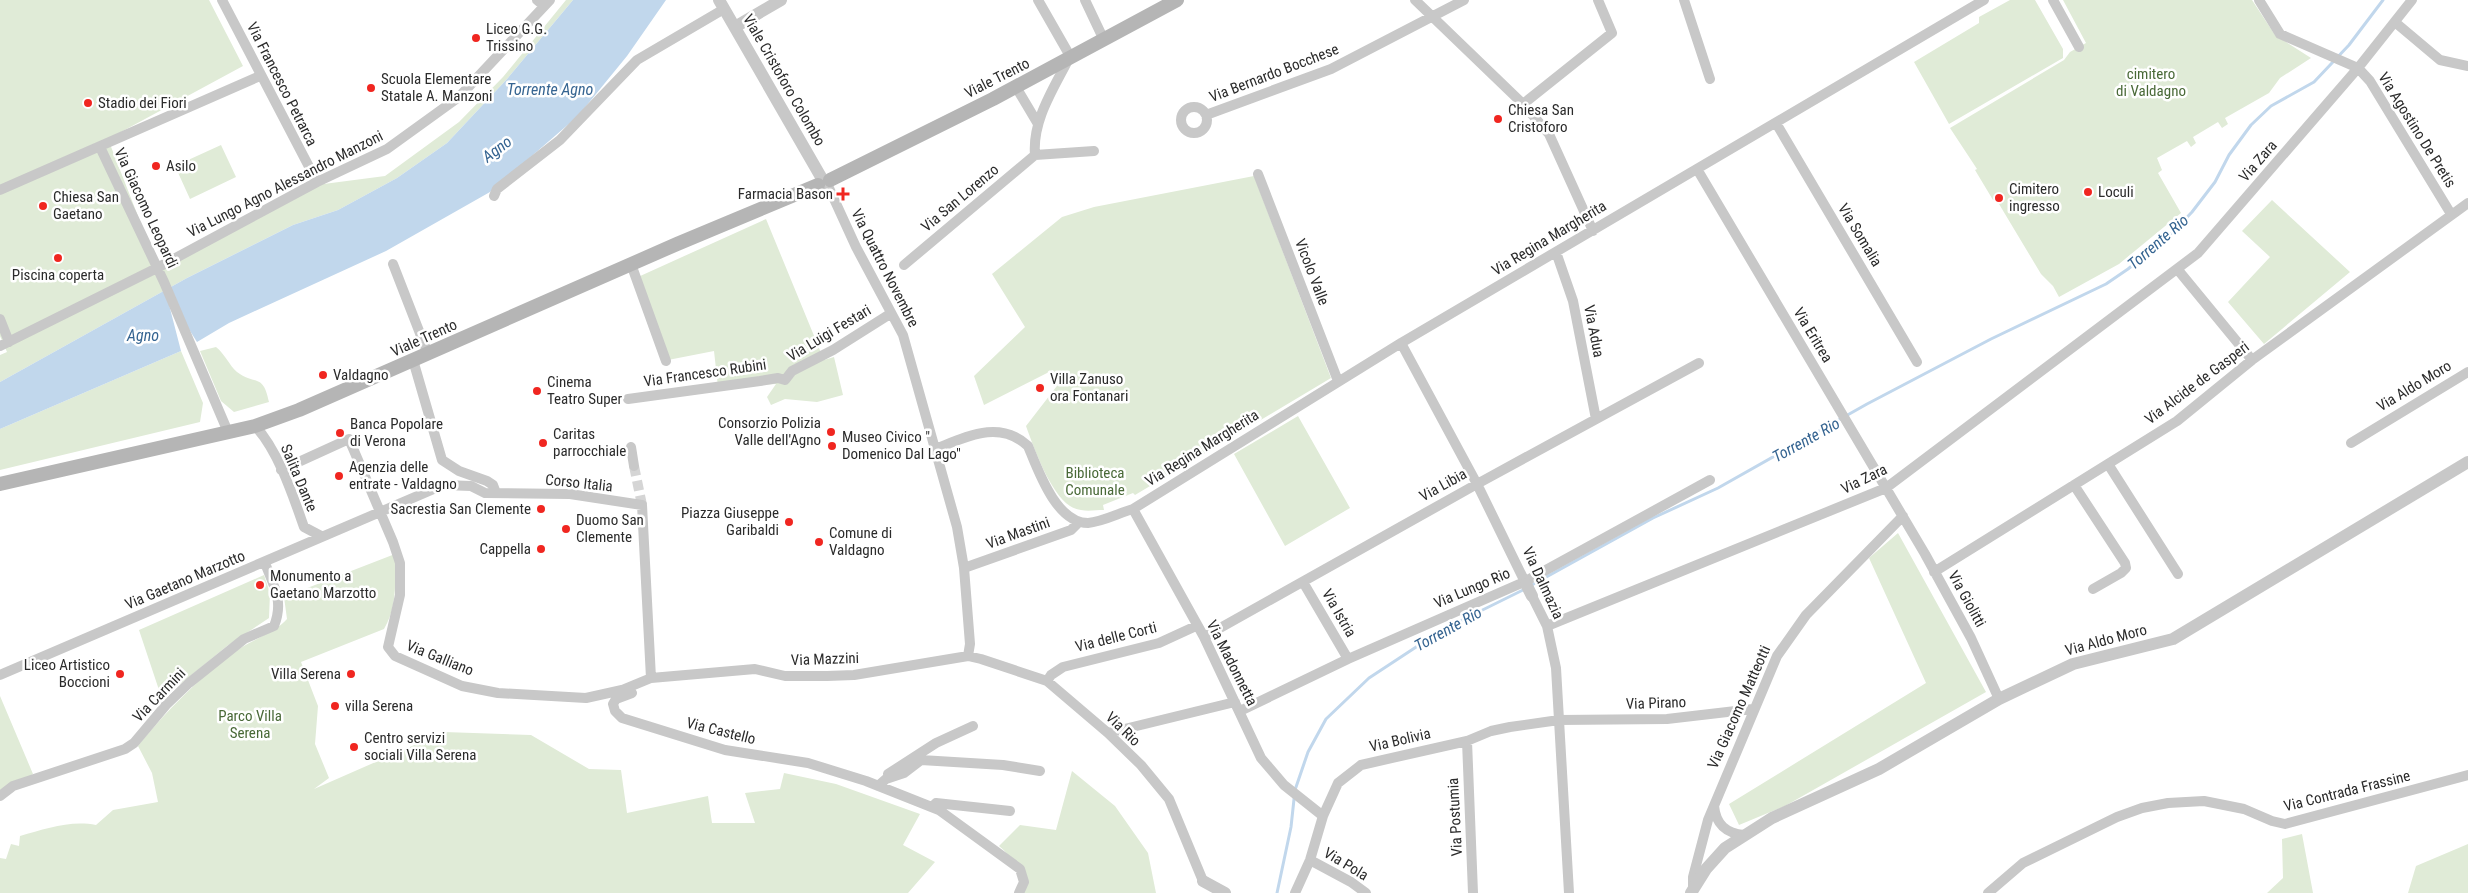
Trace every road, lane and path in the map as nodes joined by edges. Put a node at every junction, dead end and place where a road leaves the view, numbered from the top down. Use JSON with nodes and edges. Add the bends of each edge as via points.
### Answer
{"nodes":[{"id":1,"x":222,"y":0,"type":"edge"},
{"id":2,"x":782,"y":0,"type":"edge"},
{"id":3,"x":1038,"y":0,"type":"edge"},
{"id":4,"x":1085,"y":0,"type":"edge"},
{"id":5,"x":1177,"y":0,"type":"edge"},
{"id":6,"x":1415,"y":0,"type":"edge"},
{"id":7,"x":1464,"y":0,"type":"edge"},
{"id":8,"x":1598,"y":0,"type":"edge"},
{"id":9,"x":1684,"y":0,"type":"edge"},
{"id":10,"x":1984,"y":0,"type":"edge"},
{"id":11,"x":2053,"y":0,"type":"edge"},
{"id":12,"x":2259,"y":0,"type":"edge"},
{"id":13,"x":2412,"y":0,"type":"edge"},
{"id":14,"x":544,"y":2,"type":"edge"},
{"id":15,"x":722,"y":4,"type":"edge"},
{"id":16,"x":1432,"y":16,"type":"junction"},
{"id":17,"x":2396,"y":23,"type":"junction"},
{"id":18,"x":735,"y":27,"type":"junction"},
{"id":19,"x":1103,"y":38,"type":"junction"},
{"id":20,"x":2079,"y":47,"type":"dead end"},
{"id":21,"x":1070,"y":56,"type":"junction"},
{"id":22,"x":2468,"y":66,"type":"edge"},
{"id":23,"x":2358,"y":68,"type":"junction"},
{"id":24,"x":260,"y":76,"type":"junction"},
{"id":25,"x":1710,"y":79,"type":"dead end"},
{"id":26,"x":1016,"y":87,"type":"junction"},
{"id":27,"x":1523,"y":104,"type":"junction"},
{"id":28,"x":1206,"y":115,"type":"dead end"},
{"id":29,"x":1776,"y":123,"type":"junction"},
{"id":30,"x":1038,"y":124,"type":"junction"},
{"id":31,"x":100,"y":147,"type":"junction"},
{"id":32,"x":1094,"y":151,"type":"dead end"},
{"id":33,"x":1036,"y":155,"type":"junction"},
{"id":34,"x":1697,"y":169,"type":"junction"},
{"id":35,"x":1258,"y":174,"type":"dead end"},
{"id":36,"x":317,"y":182,"type":"junction"},
{"id":37,"x":824,"y":182,"type":"junction"},
{"id":38,"x":0,"y":190,"type":"edge"},
{"id":39,"x":494,"y":196,"type":"dead end"},
{"id":40,"x":2468,"y":204,"type":"edge"},
{"id":41,"x":2451,"y":214,"type":"junction"},
{"id":42,"x":1593,"y":231,"type":"junction"},
{"id":43,"x":1556,"y":252,"type":"junction"},
{"id":44,"x":394,"y":264,"type":"dead end"},
{"id":45,"x":631,"y":264,"type":"junction"},
{"id":46,"x":904,"y":264,"type":"dead end"},
{"id":47,"x":157,"y":268,"type":"junction"},
{"id":48,"x":2178,"y":270,"type":"junction"},
{"id":49,"x":890,"y":314,"type":"junction"},
{"id":50,"x":0,"y":320,"type":"edge"},
{"id":51,"x":1401,"y":343,"type":"junction"},
{"id":52,"x":5,"y":344,"type":"edge"},
{"id":53,"x":428,"y":354,"type":"junction"},
{"id":54,"x":413,"y":360,"type":"junction"},
{"id":55,"x":2252,"y":360,"type":"junction"},
{"id":56,"x":666,"y":361,"type":"dead end"},
{"id":57,"x":1917,"y":362,"type":"dead end"},
{"id":58,"x":1699,"y":364,"type":"dead end"},
{"id":59,"x":2468,"y":372,"type":"edge"},
{"id":60,"x":785,"y":380,"type":"joint"},
{"id":61,"x":1338,"y":381,"type":"junction"},
{"id":62,"x":628,"y":399,"type":"dead end"},
{"id":63,"x":1596,"y":419,"type":"junction"},
{"id":64,"x":255,"y":426,"type":"junction"},
{"id":65,"x":228,"y":432,"type":"junction"},
{"id":66,"x":2351,"y":443,"type":"dead end"},
{"id":67,"x":631,"y":447,"type":"dead end"},
{"id":68,"x":934,"y":450,"type":"junction"},
{"id":69,"x":2468,"y":462,"type":"edge"},
{"id":70,"x":2108,"y":464,"type":"junction"},
{"id":71,"x":634,"y":466,"type":"tunnel mouth"},
{"id":72,"x":281,"y":470,"type":"junction"},
{"id":73,"x":1710,"y":480,"type":"dead end"},
{"id":74,"x":0,"y":484,"type":"edge"},
{"id":75,"x":1477,"y":484,"type":"junction"},
{"id":76,"x":2074,"y":485,"type":"junction"},
{"id":77,"x":1886,"y":488,"type":"junction"},
{"id":78,"x":496,"y":492,"type":"junction"},
{"id":79,"x":1132,"y":508,"type":"junction"},
{"id":80,"x":380,"y":512,"type":"junction"},
{"id":81,"x":1903,"y":516,"type":"junction"},
{"id":82,"x":1079,"y":522,"type":"junction"},
{"id":83,"x":321,"y":536,"type":"junction"},
{"id":84,"x":265,"y":563,"type":"junction"},
{"id":85,"x":964,"y":568,"type":"junction"},
{"id":86,"x":1934,"y":572,"type":"junction"},
{"id":87,"x":2178,"y":574,"type":"dead end"},
{"id":88,"x":1303,"y":582,"type":"junction"},
{"id":89,"x":1525,"y":583,"type":"junction"},
{"id":90,"x":2093,"y":589,"type":"dead end"},
{"id":91,"x":1532,"y":596,"type":"joint"},
{"id":92,"x":1196,"y":626,"type":"junction"},
{"id":93,"x":1546,"y":626,"type":"junction"},
{"id":94,"x":1204,"y":637,"type":"junction"},
{"id":95,"x":968,"y":656,"type":"junction"},
{"id":96,"x":1348,"y":659,"type":"junction"},
{"id":97,"x":0,"y":675,"type":"edge"},
{"id":98,"x":651,"y":678,"type":"junction"},
{"id":99,"x":1047,"y":681,"type":"junction"},
{"id":100,"x":638,"y":684,"type":"junction"},
{"id":101,"x":1999,"y":699,"type":"junction"},
{"id":102,"x":1238,"y":706,"type":"junction"},
{"id":103,"x":1753,"y":709,"type":"junction"},
{"id":104,"x":1559,"y":720,"type":"junction"},
{"id":105,"x":973,"y":726,"type":"dead end"},
{"id":106,"x":1108,"y":733,"type":"junction"},
{"id":107,"x":1467,"y":741,"type":"junction"},
{"id":108,"x":1040,"y":771,"type":"dead end"},
{"id":109,"x":2468,"y":775,"type":"edge"},
{"id":110,"x":866,"y":781,"type":"junction"},
{"id":111,"x":878,"y":786,"type":"junction"},
{"id":112,"x":0,"y":796,"type":"edge"},
{"id":113,"x":1714,"y":805,"type":"junction"},
{"id":114,"x":932,"y":807,"type":"junction"},
{"id":115,"x":1010,"y":810,"type":"dead end"},
{"id":116,"x":1323,"y":816,"type":"junction"},
{"id":117,"x":1744,"y":835,"type":"junction"},
{"id":118,"x":1310,"y":860,"type":"junction"},
{"id":119,"x":1204,"y":887,"type":"edge"},
{"id":120,"x":1692,"y":891,"type":"edge"},
{"id":121,"x":1018,"y":893,"type":"edge"},
{"id":122,"x":1225,"y":893,"type":"edge"},
{"id":123,"x":1295,"y":893,"type":"edge"},
{"id":124,"x":1366,"y":893,"type":"edge"},
{"id":125,"x":1473,"y":893,"type":"edge"},
{"id":126,"x":1569,"y":893,"type":"edge"},
{"id":127,"x":1988,"y":893,"type":"edge"}],
"edges":[{"from":1,"to":24,"type":"street","name":"Via Francesco Petrarca"},
{"from":2,"to":18,"type":"street"},
{"from":3,"to":21,"type":"street"},
{"from":4,"to":19,"type":"street"},
{"from":5,"to":19,"type":"main road","name":"Viale Trento"},
{"from":6,"to":16,"type":"street"},
{"from":7,"to":16,"type":"street","name":"Via Bernardo Bocchese"},
{"from":8,"to":27,"type":"street","via":[[1612,33]]},
{"from":9,"to":25,"type":"street"},
{"from":10,"to":29,"type":"street","name":"Via Regina Margherita"},
{"from":11,"to":20,"type":"street"},
{"from":12,"to":23,"type":"street","name":"Via Agostino De Pretis","via":[[2280,34]]},
{"from":13,"to":17,"type":"street","name":"Via Zara"},
{"from":14,"to":36,"type":"street","name":"Via Lungo Agno Alessandro Manzoni","via":[[458,97],[387,149]]},
{"from":15,"to":18,"type":"street","name":"Viale Cristoforo Colombo"},
{"from":15,"to":39,"type":"street","via":[[637,60],[560,140],[497,189]]},
{"from":16,"to":27,"type":"street"},
{"from":16,"to":28,"type":"street","name":"Via Bernardo Bocchese","via":[[1331,69]]},
{"from":17,"to":22,"type":"street","via":[[2440,60]]},
{"from":17,"to":23,"type":"street","name":"Via Zara"},
{"from":18,"to":37,"type":"street","name":"Viale Cristoforo Colombo"},
{"from":19,"to":21,"type":"main road","name":"Viale Trento"},
{"from":21,"to":26,"type":"main road","name":"Viale Trento"},
{"from":21,"to":30,"type":"street"},
{"from":23,"to":41,"type":"street","name":"Via Agostino De Pretis","via":[[2370,81]]},
{"from":23,"to":48,"type":"street","name":"Via Zara","via":[[2198,253]]},
{"from":24,"to":31,"type":"street"},
{"from":24,"to":36,"type":"street","name":"Via Francesco Petrarca"},
{"from":26,"to":30,"type":"street"},
{"from":26,"to":37,"type":"main road","name":"Viale Trento"},
{"from":27,"to":42,"type":"street","via":[[1549,134]]},
{"from":29,"to":34,"type":"street","name":"Via Regina Margherita"},
{"from":29,"to":57,"type":"street","name":"Via Somalia"},
{"from":30,"to":33,"type":"street"},
{"from":31,"to":38,"type":"street"},
{"from":31,"to":47,"type":"street","name":"Via Giacomo Leopardi"},
{"from":32,"to":33,"type":"street"},
{"from":33,"to":46,"type":"street","name":"Via San Lorenzo"},
{"from":34,"to":42,"type":"street","name":"Via Regina Margherita"},
{"from":34,"to":77,"type":"street","name":"Via Eritrea"},
{"from":35,"to":61,"type":"street","name":"Vicolo Valle"},
{"from":36,"to":47,"type":"street","name":"Via Lungo Agno Alessandro Manzoni"},
{"from":37,"to":45,"type":"main road","name":"Viale Trento"},
{"from":37,"to":49,"type":"street","name":"Via Quattro Novembre"},
{"from":40,"to":41,"type":"street","name":"Via Alcide de Gasperi"},
{"from":41,"to":55,"type":"street","name":"Via Alcide de Gasperi"},
{"from":42,"to":43,"type":"street","name":"Via Regina Margherita"},
{"from":43,"to":51,"type":"street","name":"Via Regina Margherita"},
{"from":43,"to":63,"type":"street","name":"Via Adua","via":[[1573,301]]},
{"from":44,"to":53,"type":"street"},
{"from":45,"to":53,"type":"main road","name":"Viale Trento"},
{"from":45,"to":56,"type":"street"},
{"from":47,"to":52,"type":"street","name":"Via Lungo Agno Alessandro Manzoni"},
{"from":47,"to":65,"type":"street","name":"Via Giacomo Leopardi"},
{"from":48,"to":55,"type":"street"},
{"from":48,"to":77,"type":"street","name":"Via Zara"},
{"from":49,"to":60,"type":"street","name":"Via Luigi Festari","via":[[792,371]]},
{"from":49,"to":68,"type":"street","name":"Via Quattro Novembre","via":[[903,335]]},
{"from":50,"to":52,"type":"street"},
{"from":51,"to":61,"type":"street","name":"Via Regina Margherita"},
{"from":51,"to":75,"type":"street","name":"Via Dalmazia"},
{"from":53,"to":54,"type":"main road","name":"Viale Trento"},
{"from":54,"to":64,"type":"main road","name":"Viale Trento"},
{"from":54,"to":78,"type":"street","via":[[442,460],[459,471],[487,481]]},
{"from":55,"to":70,"type":"street","name":"Via Alcide de Gasperi","via":[[2177,421]]},
{"from":58,"to":63,"type":"street","name":"Via Libia"},
{"from":59,"to":66,"type":"street","name":"Via Aldo Moro"},
{"from":60,"to":62,"type":"street","name":"Via Francesco Rubini","via":[[760,380]]},
{"from":61,"to":79,"type":"street","name":"Via Regina Margherita"},
{"from":63,"to":75,"type":"street","name":"Via Libia"},
{"from":64,"to":65,"type":"main road","name":"Viale Trento"},
{"from":64,"to":72,"type":"street","name":"Salita Dante","via":[[264,436]]},
{"from":65,"to":74,"type":"main road","name":"Viale Trento"},
{"from":67,"to":71,"type":"street"},
{"from":68,"to":82,"type":"street","via":[[977,433],[1007,433],[1028,446],[1050,494],[1065,515]]},
{"from":68,"to":85,"type":"street","name":"Via Quattro Novembre","via":[[957,527]]},
{"from":69,"to":101,"type":"street","name":"Via Aldo Moro","via":[[2173,639],[2073,664]]},
{"from":70,"to":76,"type":"street","name":"Via Alcide de Gasperi"},
{"from":70,"to":87,"type":"street"},
{"from":72,"to":80,"type":"street","via":[[349,439]]},
{"from":72,"to":83,"type":"street","name":"Salita Dante","via":[[304,527]]},
{"from":73,"to":89,"type":"street","name":"Via Lungo Rio"},
{"from":75,"to":88,"type":"street","name":"Via Libia"},
{"from":75,"to":89,"type":"street","name":"Via Dalmazia"},
{"from":76,"to":86,"type":"street","name":"Via Alcide de Gasperi"},
{"from":76,"to":90,"type":"street","via":[[2126,568]]},
{"from":77,"to":81,"type":"street","name":"Via Eritrea"},
{"from":77,"to":93,"type":"street","name":"Via Zara"},
{"from":78,"to":80,"type":"street","name":"Via Gaetano Marzotto","via":[[485,493],[471,486],[443,486]]},
{"from":78,"to":98,"type":"street","name":"Corso Italia","via":[[570,494],[642,505]]},
{"from":79,"to":82,"type":"street","via":[[1095,522]]},
{"from":79,"to":92,"type":"street","name":"Via Madonnetta"},
{"from":80,"to":83,"type":"street","name":"Via Gaetano Marzotto"},
{"from":80,"to":100,"type":"street","name":"Via Galliano","via":[[400,563],[400,595],[388,647],[395,656],[462,686],[498,693],[586,698]]},
{"from":81,"to":86,"type":"street","name":"Via Giolitti"},
{"from":81,"to":103,"type":"street","name":"Via Giacomo Matteotti","via":[[1806,615],[1777,656]]},
{"from":82,"to":85,"type":"street","name":"Via Mastini","via":[[1071,530]]},
{"from":83,"to":84,"type":"street","name":"Via Gaetano Marzotto","via":[[311,544]]},
{"from":84,"to":97,"type":"street","name":"Via Gaetano Marzotto"},
{"from":84,"to":112,"type":"street","name":"Via Carmini","via":[[279,599],[279,613],[274,626],[244,639],[189,683],[125,749],[13,786]]},
{"from":85,"to":95,"type":"street","name":"Via Quattro Novembre","via":[[970,644]]},
{"from":86,"to":101,"type":"street","name":"Via Giolitti","via":[[1971,638]]},
{"from":88,"to":94,"type":"street","name":"Via Libia"},
{"from":88,"to":96,"type":"street","name":"Via Istria"},
{"from":89,"to":91,"type":"street","name":"Via Dalmazia"},
{"from":89,"to":96,"type":"street","name":"Via Lungo Rio"},
{"from":91,"to":93,"type":"street","name":"Via Dalmazia"},
{"from":92,"to":94,"type":"street","name":"Via Madonnetta"},
{"from":92,"to":99,"type":"street","name":"Via delle Corti","via":[[1159,643],[1063,667]]},
{"from":93,"to":104,"type":"street","name":"Via Dalmazia","via":[[1556,668]]},
{"from":94,"to":102,"type":"street","name":"Via Madonnetta"},
{"from":95,"to":98,"type":"street","name":"Via Mazzini","via":[[854,675],[795,677],[755,669]]},
{"from":95,"to":99,"type":"street","name":"Via Rio"},
{"from":96,"to":102,"type":"street","name":"Via Lungo Rio"},
{"from":98,"to":100,"type":"street","name":"Via Galliano"},
{"from":99,"to":106,"type":"street","name":"Via Rio"},
{"from":100,"to":110,"type":"street","name":"Via Castello","via":[[636,691],[616,699],[613,704],[622,718],[725,750],[808,764]]},
{"from":101,"to":117,"type":"street","name":"Via Aldo Moro","via":[[1879,768],[1772,818]]},
{"from":102,"to":106,"type":"street","name":"Via Lungo Rio"},
{"from":102,"to":116,"type":"street","name":"Via Madonnetta","via":[[1261,758],[1284,785]]},
{"from":103,"to":104,"type":"street","name":"Via Pirano","via":[[1667,719]]},
{"from":103,"to":113,"type":"street","name":"Via Giacomo Matteotti"},
{"from":104,"to":107,"type":"street","name":"Via Bolivia","via":[[1491,730]]},
{"from":104,"to":126,"type":"street","name":"Via Dalmazia"},
{"from":105,"to":110,"type":"street","via":[[936,743],[890,774]]},
{"from":106,"to":119,"type":"street","name":"Via Rio","via":[[1169,799]]},
{"from":107,"to":116,"type":"street","name":"Via Bolivia","via":[[1361,765],[1338,783]]},
{"from":107,"to":125,"type":"street","name":"Via Postumia"},
{"from":108,"to":111,"type":"street","via":[[1003,765],[921,760]]},
{"from":109,"to":127,"type":"street","name":"Via Contrada Frassine","via":[[2285,824],[2244,809],[2204,801],[2168,802],[2142,808],[2023,863]]},
{"from":110,"to":111,"type":"street","name":"Via Castello"},
{"from":111,"to":114,"type":"street","name":"Via Castello"},
{"from":113,"to":117,"type":"street","via":[[1720,825],[1734,834]]},
{"from":113,"to":120,"type":"street","name":"Via Giacomo Matteotti","via":[[1692,877]]},
{"from":114,"to":115,"type":"street","name":"Via Castello","via":[[936,804]]},
{"from":114,"to":121,"type":"street","name":"Via Castello","via":[[1020,869],[1024,882]]},
{"from":116,"to":118,"type":"street","name":"Via Bolivia"},
{"from":117,"to":120,"type":"street","name":"Via Giacomo Matteotti","via":[[1715,858]]},
{"from":118,"to":123,"type":"street","name":"Via Bolivia"},
{"from":118,"to":124,"type":"street","name":"Via Pola"},
{"from":119,"to":122,"type":"street"}]}
